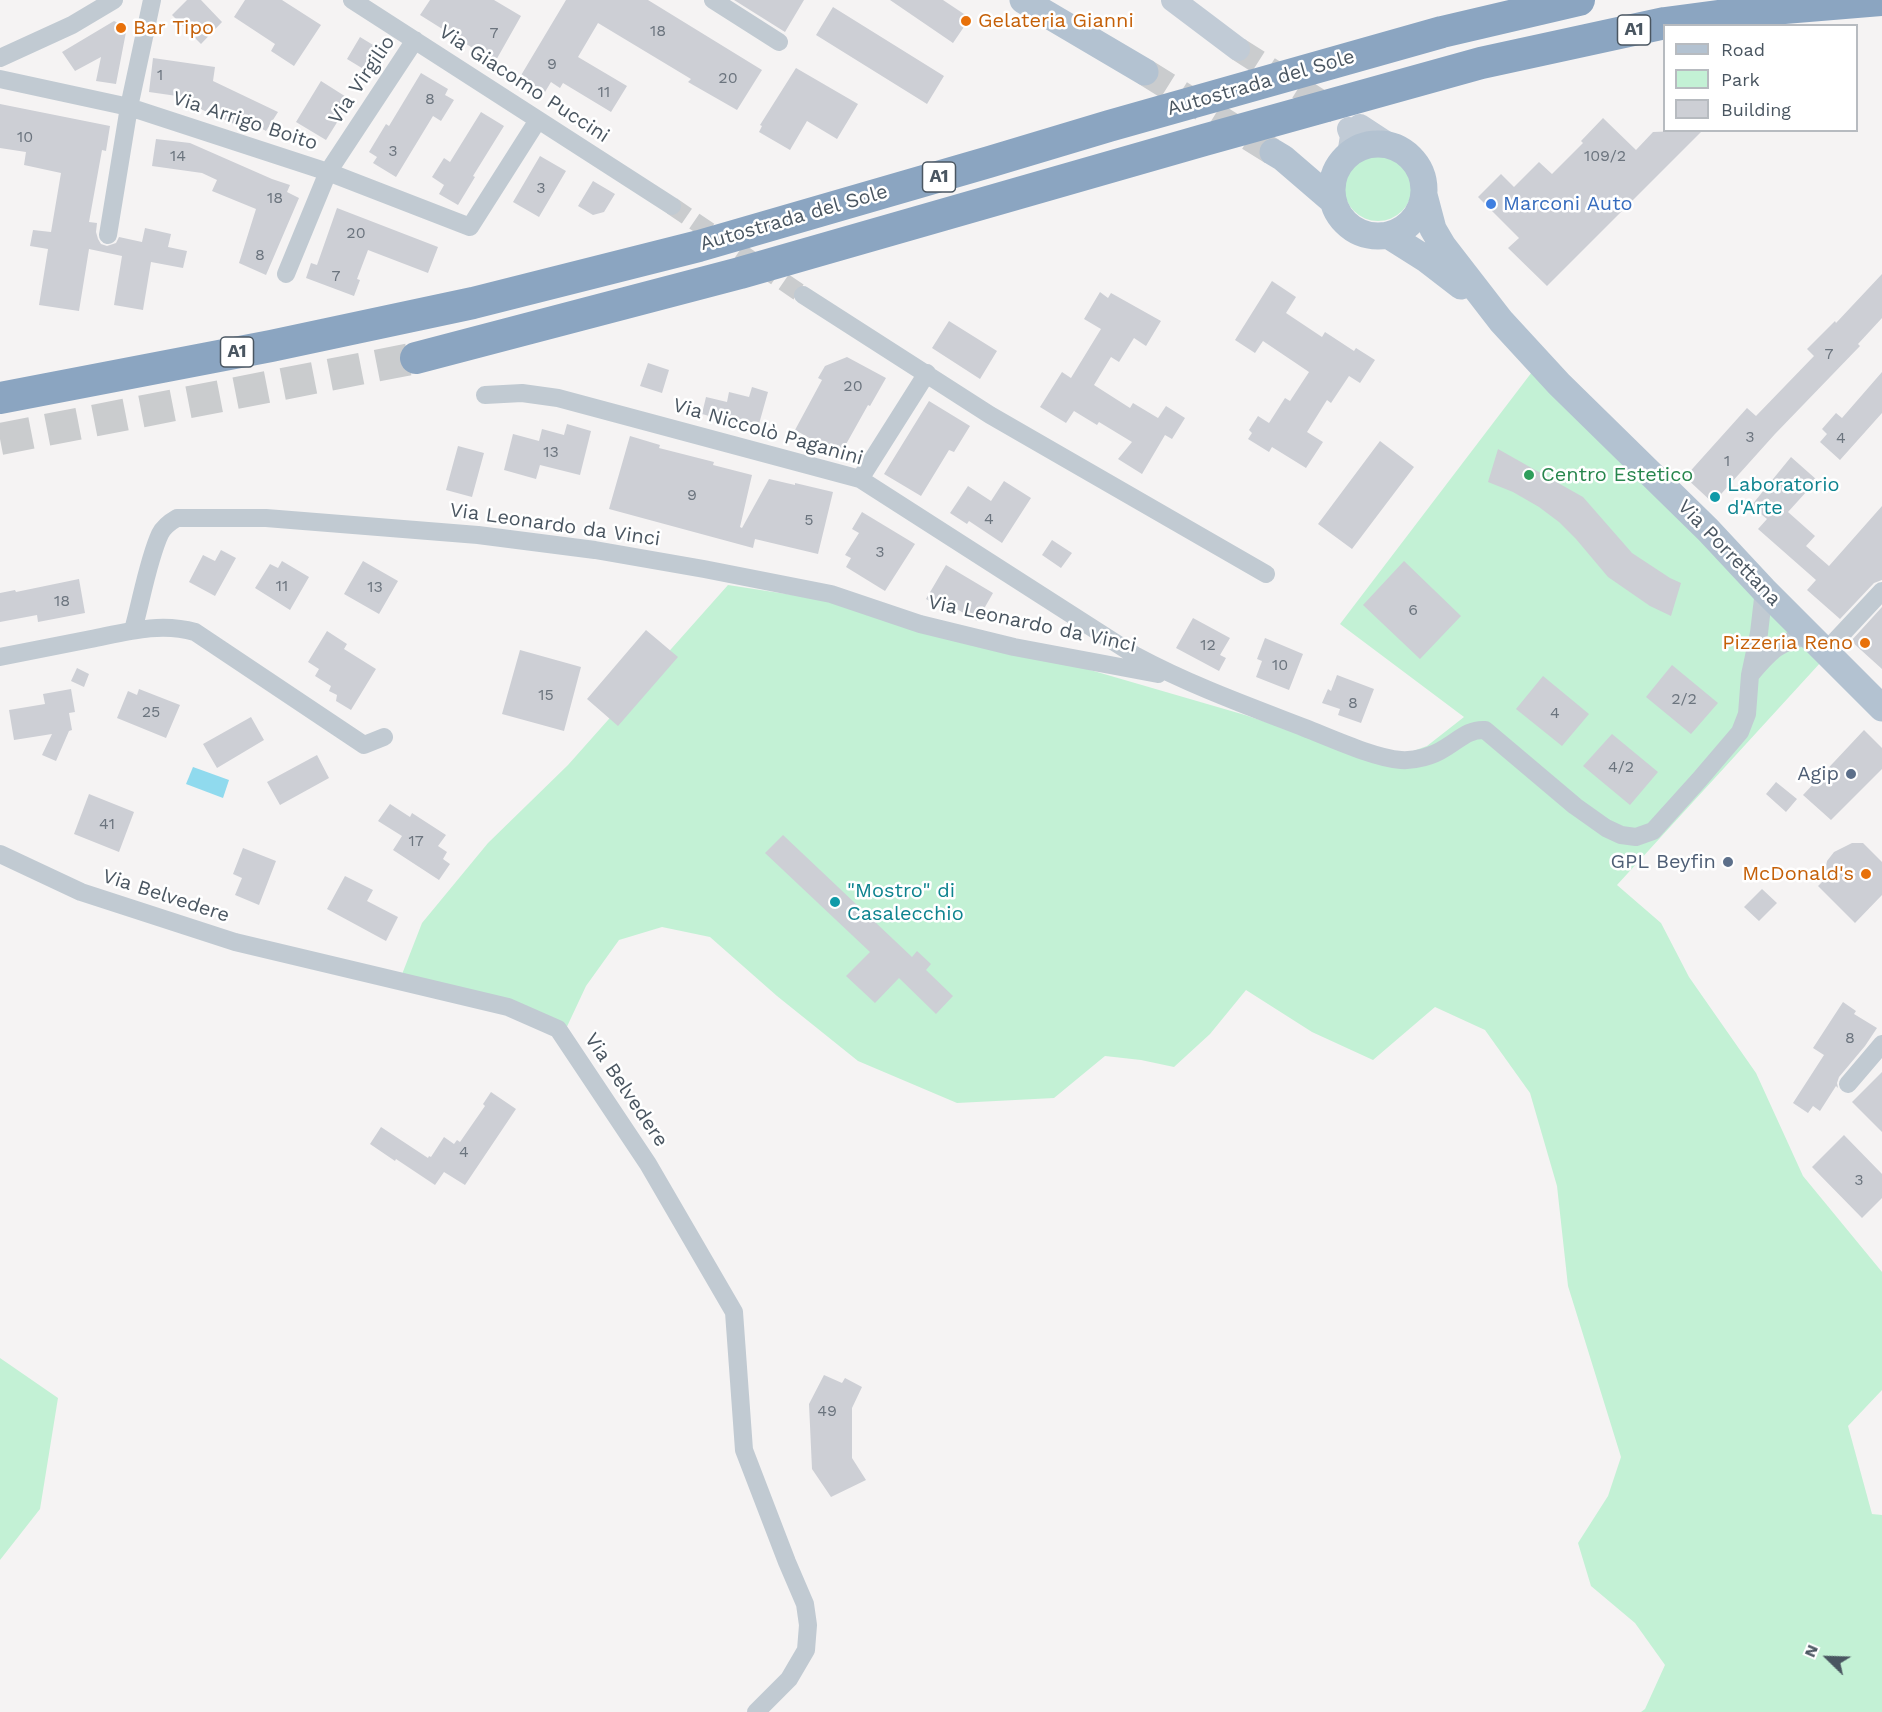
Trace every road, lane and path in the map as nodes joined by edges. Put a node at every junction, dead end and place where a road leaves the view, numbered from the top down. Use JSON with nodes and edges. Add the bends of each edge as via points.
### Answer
{"nodes":[{"id":1,"x":114,"y":0,"type":"edge"},
{"id":2,"x":152,"y":0,"type":"edge"},
{"id":3,"x":352,"y":0,"type":"edge"},
{"id":4,"x":713,"y":0,"type":"edge"},
{"id":5,"x":1023,"y":0,"type":"edge"},
{"id":6,"x":1173,"y":0,"type":"edge"},
{"id":7,"x":1579,"y":0,"type":"edge"},
{"id":8,"x":1882,"y":0,"type":"edge"},
{"id":9,"x":415,"y":40,"type":"junction"},
{"id":10,"x":779,"y":42,"type":"dead end"},
{"id":11,"x":1238,"y":49,"type":"tunnel mouth"},
{"id":12,"x":0,"y":58,"type":"edge"},
{"id":13,"x":1145,"y":72,"type":"tunnel mouth"},
{"id":14,"x":0,"y":79,"type":"edge"},
{"id":15,"x":129,"y":107,"type":"junction"},
{"id":16,"x":538,"y":120,"type":"junction"},
{"id":17,"x":1350,"y":143,"type":"junction"},
{"id":18,"x":328,"y":172,"type":"junction"},
{"id":19,"x":1424,"y":195,"type":"junction"},
{"id":20,"x":1333,"y":201,"type":"junction"},
{"id":21,"x":672,"y":206,"type":"tunnel mouth"},
{"id":22,"x":108,"y":235,"type":"dead end"},
{"id":23,"x":1388,"y":236,"type":"junction"},
{"id":24,"x":286,"y":274,"type":"dead end"},
{"id":25,"x":803,"y":295,"type":"tunnel mouth"},
{"id":26,"x":1502,"y":321,"type":"junction"},
{"id":27,"x":416,"y":358,"type":"tunnel mouth"},
{"id":28,"x":927,"y":373,"type":"junction"},
{"id":29,"x":485,"y":395,"type":"dead end"},
{"id":30,"x":0,"y":398,"type":"edge"},
{"id":31,"x":860,"y":479,"type":"junction"},
{"id":32,"x":1266,"y":574,"type":"dead end"},
{"id":33,"x":1764,"y":590,"type":"junction"},
{"id":34,"x":1882,"y":591,"type":"edge"},
{"id":35,"x":133,"y":630,"type":"junction"},
{"id":36,"x":1817,"y":644,"type":"junction"},
{"id":37,"x":1136,"y":656,"type":"joint"},
{"id":38,"x":0,"y":657,"type":"edge"},
{"id":39,"x":1750,"y":675,"type":"junction"},
{"id":40,"x":1174,"y":677,"type":"junction"},
{"id":41,"x":1882,"y":708,"type":"edge"},
{"id":42,"x":384,"y":737,"type":"dead end"},
{"id":43,"x":0,"y":854,"type":"edge"},
{"id":44,"x":1882,"y":1044,"type":"edge"},
{"id":45,"x":1848,"y":1084,"type":"dead end"},
{"id":46,"x":756,"y":1712,"type":"edge"}],
"edges":[{"from":1,"to":12,"type":"street","via":[[72,25]]},
{"from":2,"to":15,"type":"street"},
{"from":3,"to":9,"type":"street","name":"Via Giacomo Puccini"},
{"from":4,"to":10,"type":"street"},
{"from":5,"to":13,"type":"main road"},
{"from":6,"to":11,"type":"main road"},
{"from":7,"to":30,"type":"highway","name":"Autostrada del Sole","number":"A1","via":[[1442,32],[699,246],[473,303]]},
{"from":8,"to":27,"type":"highway","name":"Autostrada del Sole","number":"A1","via":[[1665,23],[1481,63],[740,273]]},
{"from":9,"to":16,"type":"street","name":"Via Giacomo Puccini"},
{"from":9,"to":18,"type":"street","name":"Via Virgilio"},
{"from":14,"to":15,"type":"street","name":"Via Arrigo Boito"},
{"from":15,"to":18,"type":"street","name":"Via Arrigo Boito"},
{"from":15,"to":22,"type":"street"},
{"from":16,"to":18,"type":"street","name":"Via Arrigo Boito","via":[[470,227]]},
{"from":16,"to":21,"type":"street","name":"Via Giacomo Puccini"},
{"from":17,"to":19,"type":"main road","via":[[1389,146],[1404,152],[1423,179]]},
{"from":17,"to":20,"type":"main road","via":[[1334,180]]},
{"from":17,"to":20,"type":"main road","via":[[1308,164],[1278,155]]},
{"from":18,"to":24,"type":"street","name":"Via Virgilio"},
{"from":19,"to":23,"type":"main road","via":[[1415,218]]},
{"from":19,"to":26,"type":"main road","name":"Via Porrettana","via":[[1431,223],[1443,246]]},
{"from":20,"to":23,"type":"main road","via":[[1340,216],[1357,232]]},
{"from":23,"to":26,"type":"main road","name":"Via Porrettana","via":[[1426,259]]},
{"from":25,"to":28,"type":"street"},
{"from":26,"to":33,"type":"main road","name":"Via Porrettana","via":[[1559,384]]},
{"from":28,"to":31,"type":"street"},
{"from":28,"to":32,"type":"street","via":[[990,415]]},
{"from":29,"to":31,"type":"street","name":"Via Niccolò Paganini","via":[[522,393],[558,398]]},
{"from":31,"to":37,"type":"street","name":"Via Niccolò Paganini"},
{"from":33,"to":36,"type":"main road","name":"Via Porrettana"},
{"from":33,"to":39,"type":"street","name":"Via Leonardo da Vinci"},
{"from":34,"to":36,"type":"street"},
{"from":35,"to":38,"type":"street"},
{"from":35,"to":40,"type":"street","name":"Via Leonardo da Vinci","via":[[155,549],[168,523],[177,518],[266,518],[478,535],[704,569],[831,594],[920,624],[1014,647]]},
{"from":35,"to":42,"type":"street","via":[[159,626],[195,632],[364,745]]},
{"from":36,"to":39,"type":"street","via":[[1792,639],[1773,649]]},
{"from":36,"to":41,"type":"main road","name":"Via Porrettana"},
{"from":37,"to":40,"type":"street","name":"Via Leonardo da Vinci"},
{"from":39,"to":40,"type":"street","name":"Via Leonardo da Vinci","via":[[1747,714],[1736,737],[1653,831],[1636,837],[1606,828],[1485,730],[1463,735],[1431,755],[1402,760],[1327,737]]},
{"from":43,"to":46,"type":"street","name":"Via Belvedere","via":[[81,892],[224,938],[508,1007],[558,1029],[648,1164],[734,1311],[744,1450],[805,1604],[808,1625],[806,1650],[789,1679]]},
{"from":44,"to":45,"type":"street"}]}
